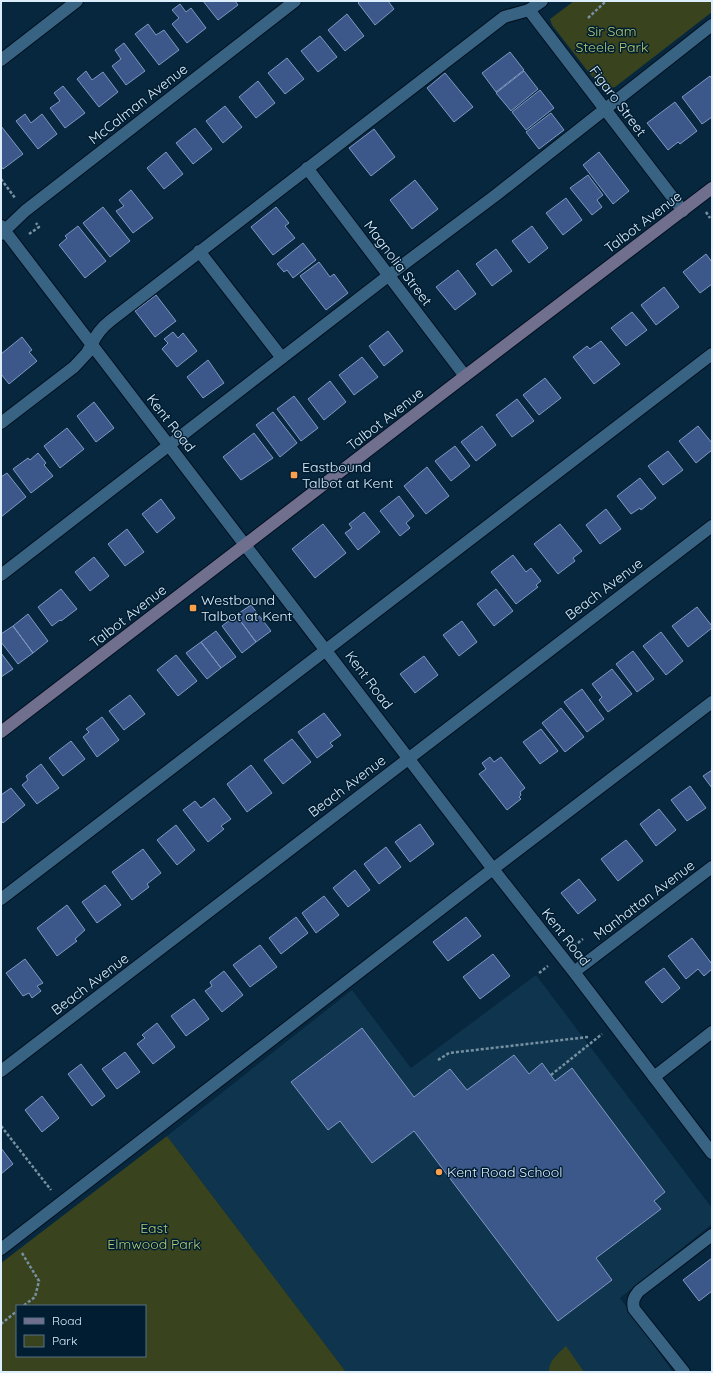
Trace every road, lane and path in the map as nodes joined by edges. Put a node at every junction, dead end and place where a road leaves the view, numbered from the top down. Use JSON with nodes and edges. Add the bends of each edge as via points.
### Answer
{"nodes":[{"id":1,"x":77,"y":1,"type":"edge"},
{"id":2,"x":295,"y":1,"type":"edge"},
{"id":3,"x":542,"y":1,"type":"edge"},
{"id":4,"x":602,"y":1,"type":"edge"},
{"id":5,"x":529,"y":10,"type":"junction"},
{"id":6,"x":588,"y":18,"type":"dead end"},
{"id":7,"x":712,"y":25,"type":"edge"},
{"id":8,"x":1,"y":60,"type":"edge"},
{"id":9,"x":605,"y":109,"type":"junction"},
{"id":10,"x":307,"y":168,"type":"junction"},
{"id":11,"x":712,"y":188,"type":"edge"},
{"id":12,"x":682,"y":211,"type":"junction"},
{"id":13,"x":2,"y":230,"type":"edge"},
{"id":14,"x":199,"y":251,"type":"junction"},
{"id":15,"x":388,"y":276,"type":"junction"},
{"id":16,"x":92,"y":344,"type":"junction"},
{"id":17,"x":712,"y":354,"type":"edge"},
{"id":18,"x":282,"y":358,"type":"junction"},
{"id":19,"x":465,"y":376,"type":"junction"},
{"id":20,"x":1,"y":423,"type":"edge"},
{"id":21,"x":169,"y":445,"type":"junction"},
{"id":22,"x":712,"y":526,"type":"edge"},
{"id":23,"x":246,"y":545,"type":"junction"},
{"id":24,"x":1,"y":575,"type":"edge"},
{"id":25,"x":326,"y":650,"type":"junction"},
{"id":26,"x":712,"y":702,"type":"edge"},
{"id":27,"x":1,"y":732,"type":"edge"},
{"id":28,"x":409,"y":758,"type":"junction"},
{"id":29,"x":712,"y":867,"type":"edge"},
{"id":30,"x":494,"y":869,"type":"junction"},
{"id":31,"x":1,"y":899,"type":"edge"},
{"id":32,"x":574,"y":972,"type":"junction"},
{"id":33,"x":614,"y":1025,"type":"junction"},
{"id":34,"x":712,"y":1032,"type":"edge"},
{"id":35,"x":588,"y":1037,"type":"dead end"},
{"id":36,"x":438,"y":1060,"type":"dead end"},
{"id":37,"x":1,"y":1071,"type":"edge"},
{"id":38,"x":551,"y":1075,"type":"dead end"},
{"id":39,"x":654,"y":1077,"type":"junction"},
{"id":40,"x":1,"y":1126,"type":"edge"},
{"id":41,"x":712,"y":1153,"type":"edge"},
{"id":42,"x":61,"y":1203,"type":"junction"},
{"id":43,"x":712,"y":1235,"type":"edge"},
{"id":44,"x":13,"y":1240,"type":"junction"},
{"id":45,"x":1,"y":1249,"type":"edge"},
{"id":46,"x":25,"y":1305,"type":"edge"},
{"id":47,"x":16,"y":1313,"type":"edge"},
{"id":48,"x":1,"y":1324,"type":"edge"},
{"id":49,"x":684,"y":1372,"type":"edge"}],
"edges":[{"from":1,"to":8,"type":"street"},
{"from":2,"to":13,"type":"street","name":"McCalman Avenue"},
{"from":3,"to":5,"type":"street"},
{"from":4,"to":6,"type":"path","via":[[604,3]]},
{"from":5,"to":9,"type":"street","name":"Figaro Street"},
{"from":5,"to":10,"type":"street","via":[[504,17]]},
{"from":7,"to":9,"type":"street"},
{"from":9,"to":12,"type":"street","name":"Figaro Street"},
{"from":9,"to":15,"type":"street"},
{"from":10,"to":14,"type":"street"},
{"from":10,"to":15,"type":"street","name":"Magnolia Street"},
{"from":11,"to":12,"type":"street","name":"Talbot Avenue"},
{"from":12,"to":19,"type":"street","name":"Talbot Avenue"},
{"from":13,"to":16,"type":"street","name":"Kent Road"},
{"from":14,"to":16,"type":"street","via":[[110,320],[102,327]]},
{"from":14,"to":18,"type":"street"},
{"from":15,"to":18,"type":"street"},
{"from":15,"to":19,"type":"street","name":"Magnolia Street"},
{"from":16,"to":20,"type":"street","via":[[74,368]]},
{"from":16,"to":21,"type":"street","name":"Kent Road"},
{"from":17,"to":25,"type":"street"},
{"from":18,"to":21,"type":"street"},
{"from":19,"to":23,"type":"street","name":"Talbot Avenue"},
{"from":21,"to":23,"type":"street","name":"Kent Road"},
{"from":21,"to":24,"type":"street"},
{"from":22,"to":28,"type":"street","name":"Beach Avenue"},
{"from":23,"to":25,"type":"street","name":"Kent Road"},
{"from":23,"to":27,"type":"street","name":"Talbot Avenue"},
{"from":25,"to":28,"type":"street","name":"Kent Road"},
{"from":25,"to":31,"type":"street"},
{"from":26,"to":30,"type":"street"},
{"from":28,"to":30,"type":"street","name":"Kent Road"},
{"from":28,"to":37,"type":"street","name":"Beach Avenue"},
{"from":29,"to":32,"type":"street","name":"Manhattan Avenue"},
{"from":30,"to":32,"type":"street","name":"Kent Road"},
{"from":30,"to":42,"type":"street"},
{"from":32,"to":33,"type":"street","name":"Kent Road"},
{"from":33,"to":38,"type":"path"},
{"from":33,"to":39,"type":"street","name":"Kent Road"},
{"from":34,"to":39,"type":"street"},
{"from":35,"to":36,"type":"path","via":[[449,1052]]},
{"from":39,"to":41,"type":"street","name":"Kent Road"},
{"from":40,"to":42,"type":"path"},
{"from":42,"to":44,"type":"street"},
{"from":43,"to":49,"type":"street","via":[[639,1291],[632,1303]]},
{"from":44,"to":45,"type":"street"},
{"from":44,"to":46,"type":"path","via":[[39,1281],[35,1297]]},
{"from":47,"to":48,"type":"path"}]}
